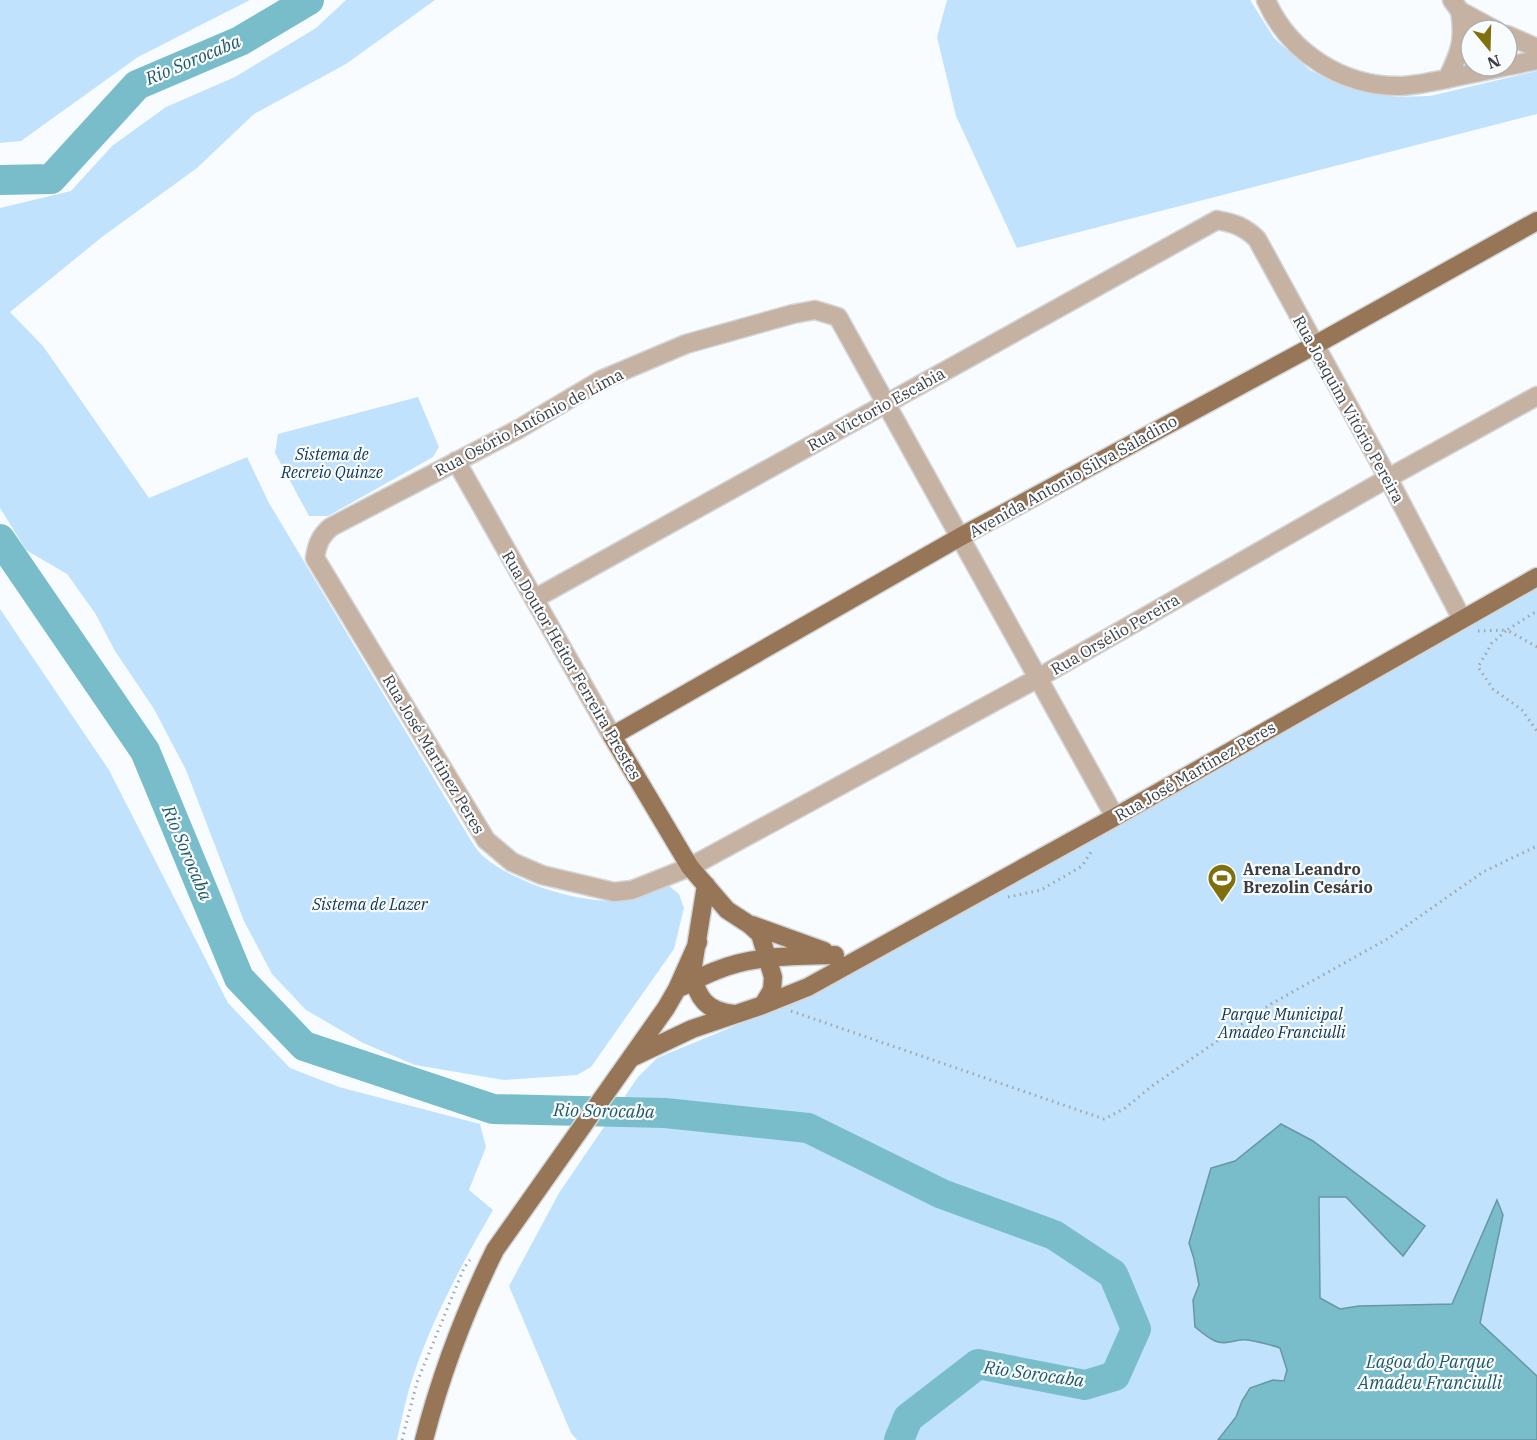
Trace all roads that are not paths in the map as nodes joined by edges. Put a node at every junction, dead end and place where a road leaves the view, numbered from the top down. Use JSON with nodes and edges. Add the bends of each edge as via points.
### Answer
{"nodes":[{"id":1,"x":1266,"y":0,"type":"edge"},
{"id":2,"x":1456,"y":5,"type":"edge"},
{"id":3,"x":1476,"y":18,"type":"edge"},
{"id":4,"x":1519,"y":40,"type":"edge"},
{"id":5,"x":1537,"y":48,"type":"edge"},
{"id":6,"x":1537,"y":60,"type":"edge"},
{"id":7,"x":1447,"y":79,"type":"junction"},
{"id":8,"x":1217,"y":220,"type":"joint"},
{"id":9,"x":1537,"y":221,"type":"edge"},
{"id":10,"x":1315,"y":345,"type":"junction"},
{"id":11,"x":1537,"y":396,"type":"edge"},
{"id":12,"x":886,"y":403,"type":"junction"},
{"id":13,"x":456,"y":461,"type":"junction"},
{"id":14,"x":1388,"y":478,"type":"junction"},
{"id":15,"x":960,"y":537,"type":"junction"},
{"id":16,"x":315,"y":558,"type":"joint"},
{"id":17,"x":1537,"y":577,"type":"edge"},
{"id":18,"x":534,"y":599,"type":"junction"},
{"id":19,"x":1462,"y":619,"type":"junction"},
{"id":20,"x":1038,"y":678,"type":"junction"},
{"id":21,"x":612,"y":736,"type":"junction"},
{"id":22,"x":1115,"y":817,"type":"junction"},
{"id":23,"x":690,"y":867,"type":"junction"},
{"id":24,"x":706,"y":885,"type":"junction"},
{"id":25,"x":750,"y":925,"type":"junction"},
{"id":26,"x":698,"y":942,"type":"junction"},
{"id":27,"x":835,"y":955,"type":"junction"},
{"id":28,"x":768,"y":958,"type":"junction"},
{"id":29,"x":853,"y":963,"type":"junction"},
{"id":30,"x":694,"y":981,"type":"junction"},
{"id":31,"x":677,"y":989,"type":"junction"},
{"id":32,"x":763,"y":1005,"type":"junction"},
{"id":33,"x":735,"y":1014,"type":"junction"},
{"id":34,"x":630,"y":1061,"type":"junction"},
{"id":35,"x":424,"y":1440,"type":"edge"}],
"edges":[{"from":1,"to":7,"type":"street","via":[[1287,34],[1310,57],[1336,73],[1388,86]]},
{"from":2,"to":3,"type":"street"},
{"from":2,"to":7,"type":"street","via":[[1463,28],[1461,48]]},
{"from":4,"to":5,"type":"street"},
{"from":6,"to":7,"type":"street"},
{"from":8,"to":10,"type":"street","name":"Rua Joaquim Vitório Pereira","via":[[1236,223],[1257,239]]},
{"from":8,"to":12,"type":"street","name":"Rua Victorio Escabia"},
{"from":9,"to":10,"type":"main road","name":"Avenida Antonio Silva Saladino"},
{"from":10,"to":14,"type":"street","name":"Rua Joaquim Vitório Pereira"},
{"from":10,"to":15,"type":"main road","name":"Avenida Antonio Silva Saladino"},
{"from":11,"to":14,"type":"street","name":"Rua Orsélio Pereira"},
{"from":12,"to":13,"type":"street","name":"Rua Osório Antônio de Lima","via":[[838,317],[815,310],[686,344],[601,380]]},
{"from":12,"to":15,"type":"street"},
{"from":12,"to":18,"type":"street","name":"Rua Victorio Escabia"},
{"from":13,"to":16,"type":"street","name":"Rua Osório Antônio de Lima","via":[[331,527],[317,544]]},
{"from":13,"to":18,"type":"street","name":"Rua Doutor Heitor Ferreira Prestes"},
{"from":14,"to":19,"type":"street","name":"Rua Joaquim Vitório Pereira"},
{"from":14,"to":20,"type":"street","name":"Rua Orsélio Pereira"},
{"from":15,"to":20,"type":"street"},
{"from":15,"to":21,"type":"main road","name":"Avenida Antonio Silva Saladino"},
{"from":16,"to":23,"type":"street","name":"Rua José Martinez Peres","via":[[486,840],[512,862],[542,875],[614,892],[632,890]]},
{"from":17,"to":19,"type":"main road","name":"Rua José Martinez Peres"},
{"from":18,"to":21,"type":"street","name":"Rua Doutor Heitor Ferreira Prestes"},
{"from":19,"to":22,"type":"main road","name":"Rua José Martinez Peres"},
{"from":20,"to":22,"type":"street"},
{"from":20,"to":23,"type":"street","name":"Rua Orsélio Pereira"},
{"from":21,"to":23,"type":"main road","name":"Rua Doutor Heitor Ferreira Prestes"},
{"from":22,"to":29,"type":"main road","name":"Rua José Martinez Peres"},
{"from":23,"to":24,"type":"main road"},
{"from":24,"to":25,"type":"main road","via":[[727,910]]},
{"from":24,"to":26,"type":"main road"},
{"from":25,"to":27,"type":"main road"},
{"from":25,"to":28,"type":"main road","via":[[759,934]]},
{"from":26,"to":30,"type":"main road"},
{"from":26,"to":31,"type":"main road"},
{"from":27,"to":28,"type":"main road"},
{"from":27,"to":29,"type":"main road"},
{"from":28,"to":30,"type":"main road","via":[[716,970]]},
{"from":28,"to":32,"type":"main road","via":[[772,990]]},
{"from":29,"to":32,"type":"main road","name":"Rua José Martinez Peres"},
{"from":30,"to":31,"type":"main road"},
{"from":30,"to":33,"type":"main road","via":[[702,999],[712,1009]]},
{"from":31,"to":34,"type":"main road"},
{"from":32,"to":33,"type":"main road","name":"Rua José Martinez Peres"},
{"from":33,"to":34,"type":"main road","name":"Rua José Martinez Peres","via":[[692,1029]]},
{"from":34,"to":35,"type":"main road","via":[[495,1250],[438,1388]]}]}
